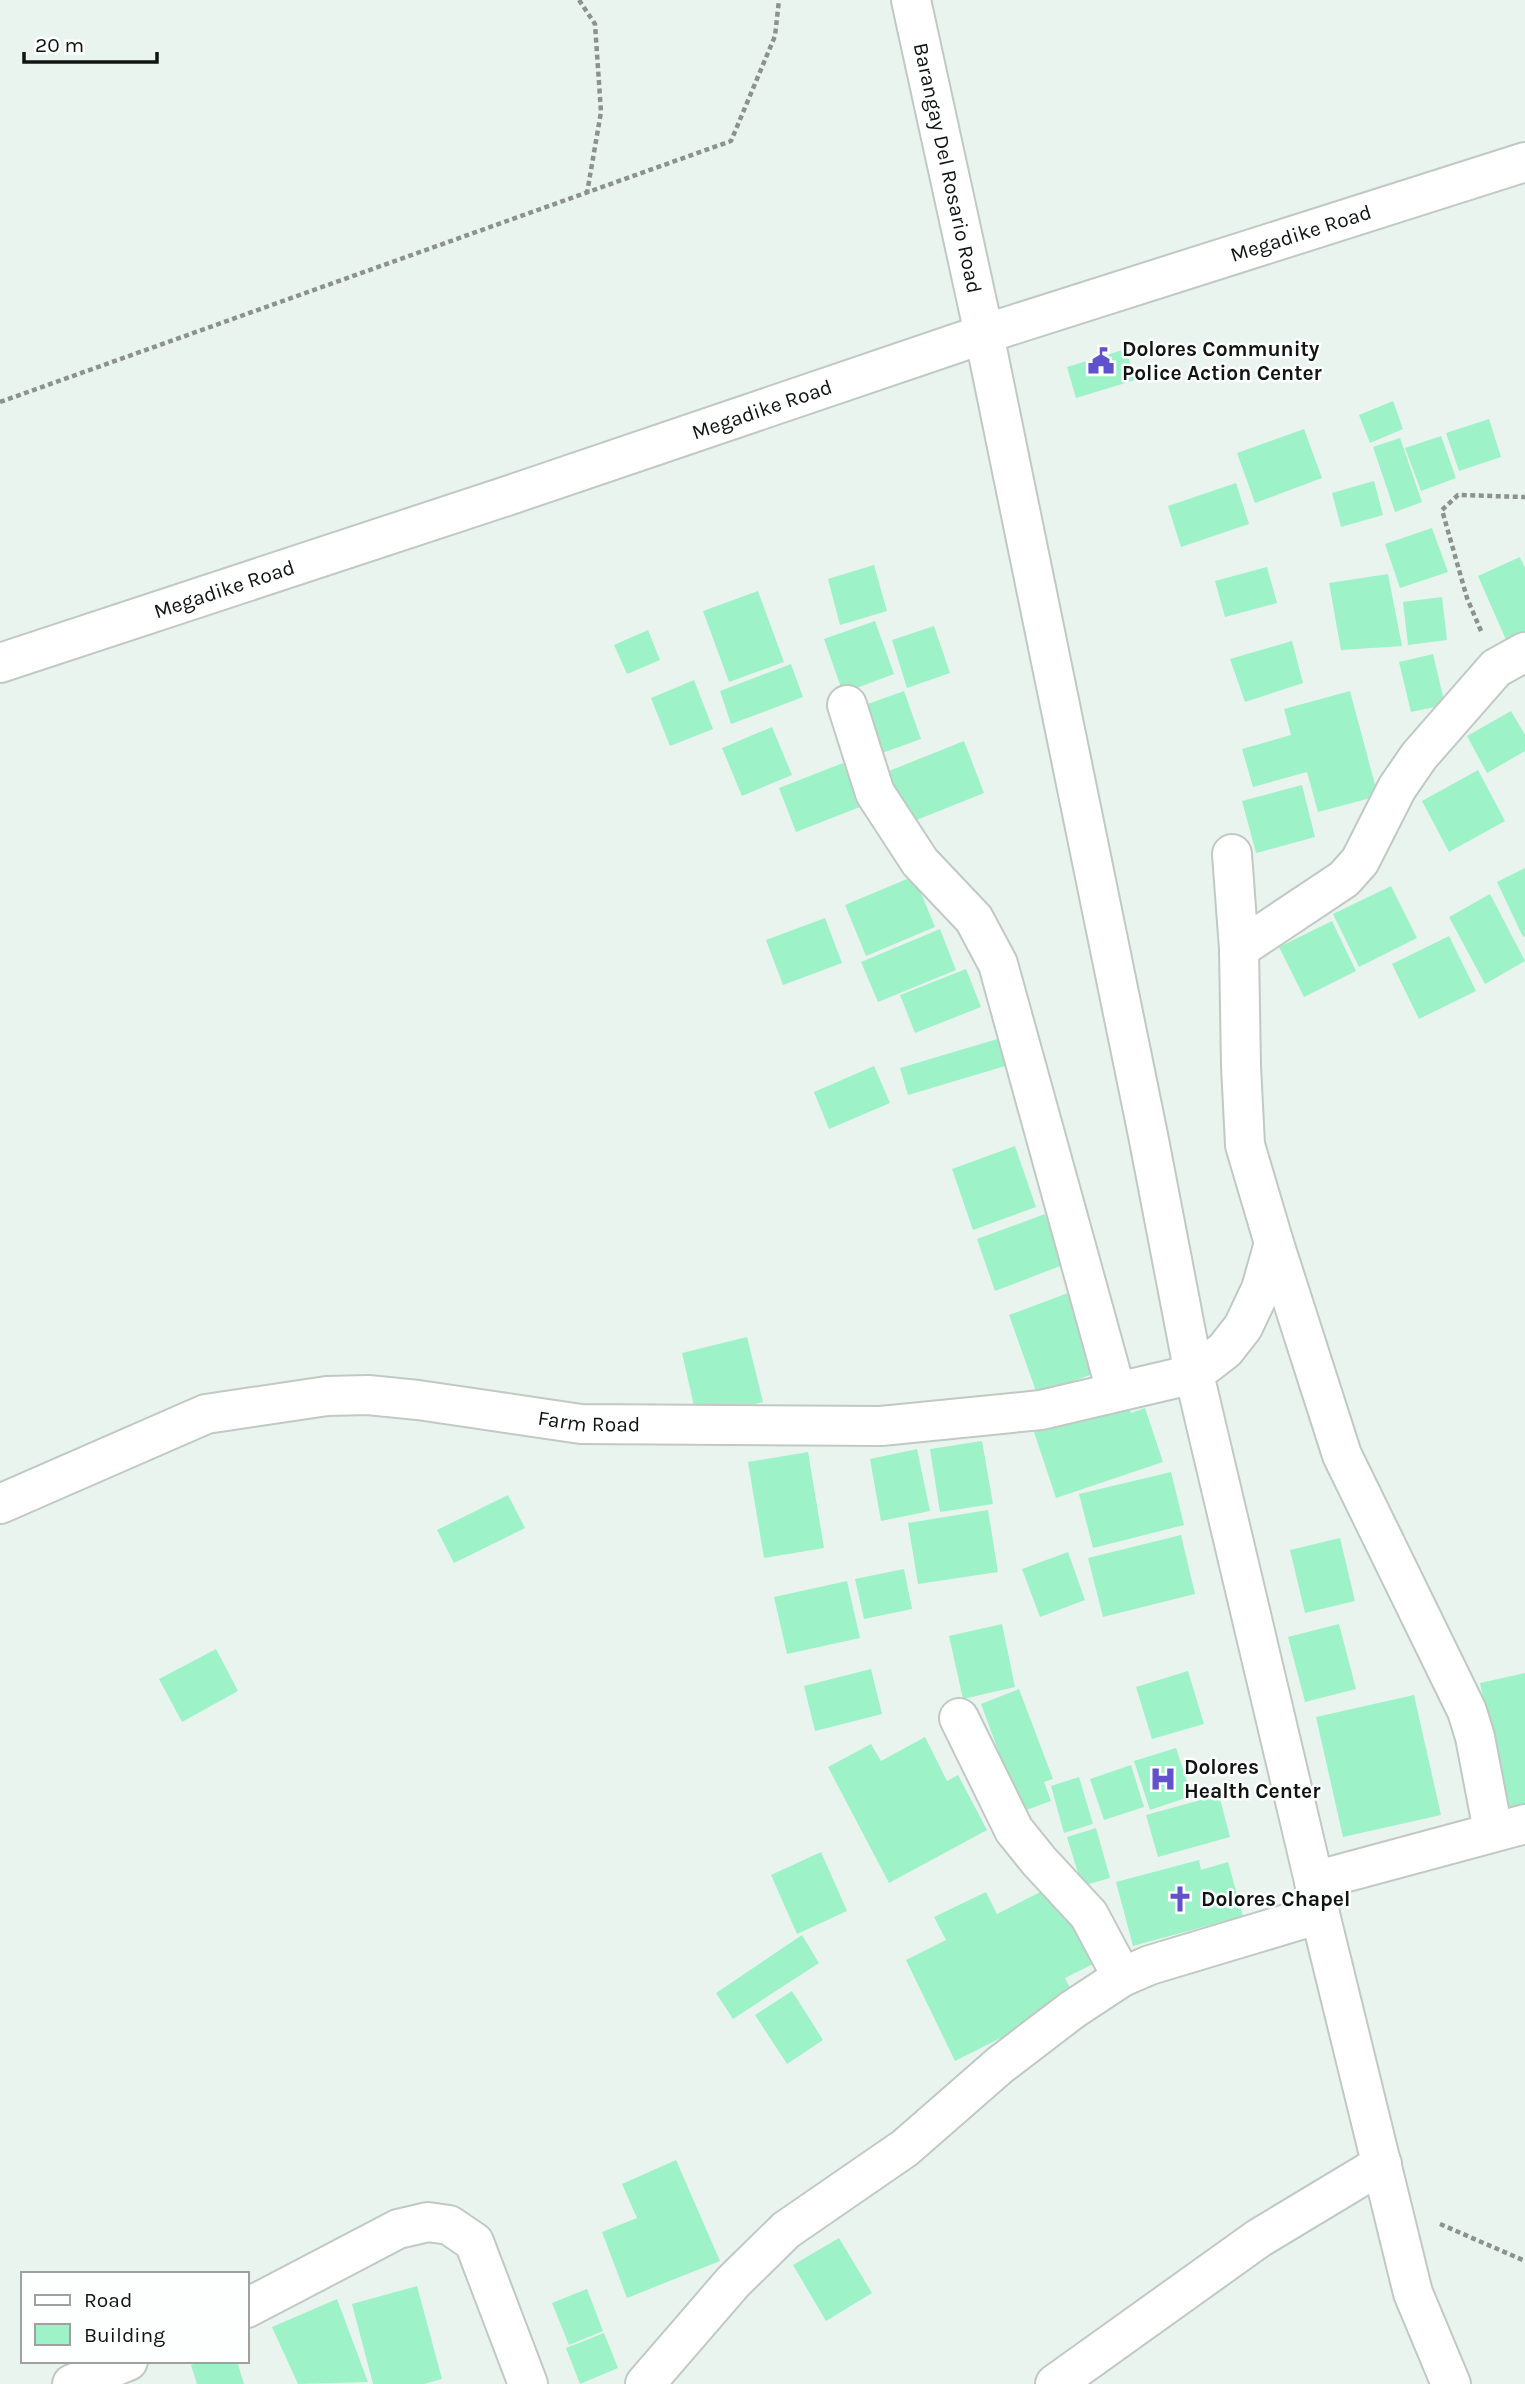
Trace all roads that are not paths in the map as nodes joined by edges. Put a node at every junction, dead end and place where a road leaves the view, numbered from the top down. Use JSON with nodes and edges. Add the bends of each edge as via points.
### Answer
{"nodes":[{"id":1,"x":911,"y":0,"type":"edge"},
{"id":2,"x":1525,"y":162,"type":"edge"},
{"id":3,"x":984,"y":334,"type":"junction"},
{"id":4,"x":1510,"y":660,"type":"edge"},
{"id":5,"x":0,"y":663,"type":"edge"},
{"id":6,"x":847,"y":705,"type":"dead end"},
{"id":7,"x":1232,"y":854,"type":"dead end"},
{"id":8,"x":1239,"y":949,"type":"junction"},
{"id":9,"x":1274,"y":1244,"type":"junction"},
{"id":10,"x":1194,"y":1374,"type":"junction"},
{"id":11,"x":1116,"y":1391,"type":"junction"},
{"id":12,"x":0,"y":1504,"type":"edge"},
{"id":13,"x":959,"y":1718,"type":"dead end"},
{"id":14,"x":1509,"y":1827,"type":"edge"},
{"id":15,"x":1317,"y":1897,"type":"junction"},
{"id":16,"x":1122,"y":1977,"type":"junction"},
{"id":17,"x":1382,"y":2164,"type":"junction"},
{"id":18,"x":248,"y":2307,"type":"edge"},
{"id":19,"x":123,"y":2363,"type":"edge"},
{"id":20,"x":517,"y":2381,"type":"edge"},
{"id":21,"x":72,"y":2384,"type":"edge"},
{"id":22,"x":645,"y":2384,"type":"edge"},
{"id":23,"x":1055,"y":2384,"type":"edge"},
{"id":24,"x":1451,"y":2384,"type":"edge"}],
"edges":[{"from":1,"to":3,"type":"street","name":"Barangay Del Rosario Road"},
{"from":2,"to":3,"type":"street","name":"Megadike Road"},
{"from":3,"to":5,"type":"street","name":"Megadike Road"},
{"from":3,"to":10,"type":"street","name":"Barangay Del Rosario Road"},
{"from":4,"to":8,"type":"street","via":[[1419,756],[1360,861],[1344,879]]},
{"from":6,"to":11,"type":"street","via":[[874,793],[920,862],[974,919],[998,964]]},
{"from":7,"to":8,"type":"street"},
{"from":8,"to":9,"type":"street","via":[[1245,1145]]},
{"from":9,"to":10,"type":"street","via":[[1261,1289],[1242,1327],[1225,1350]]},
{"from":9,"to":14,"type":"street","via":[[1342,1455],[1467,1711]]},
{"from":10,"to":11,"type":"street","name":"Farm Road"},
{"from":10,"to":15,"type":"street","name":"Barangay Del Rosario Road"},
{"from":11,"to":12,"type":"street","name":"Farm Road","via":[[1041,1410],[881,1426],[581,1424],[418,1400],[327,1396],[206,1414]]},
{"from":13,"to":16,"type":"street","via":[[1014,1830],[1089,1915]]},
{"from":14,"to":15,"type":"street"},
{"from":15,"to":16,"type":"street"},
{"from":15,"to":17,"type":"street","name":"Barangay Del Rosario Road"},
{"from":16,"to":22,"type":"street","via":[[1000,2065],[905,2148],[786,2230],[733,2282]]},
{"from":17,"to":23,"type":"street","via":[[1259,2238]]},
{"from":17,"to":24,"type":"street","name":"Barangay Del Rosario Road","via":[[1413,2293]]},
{"from":18,"to":20,"type":"street","via":[[398,2229],[428,2221],[449,2225],[474,2242]]},
{"from":19,"to":21,"type":"street"}]}
